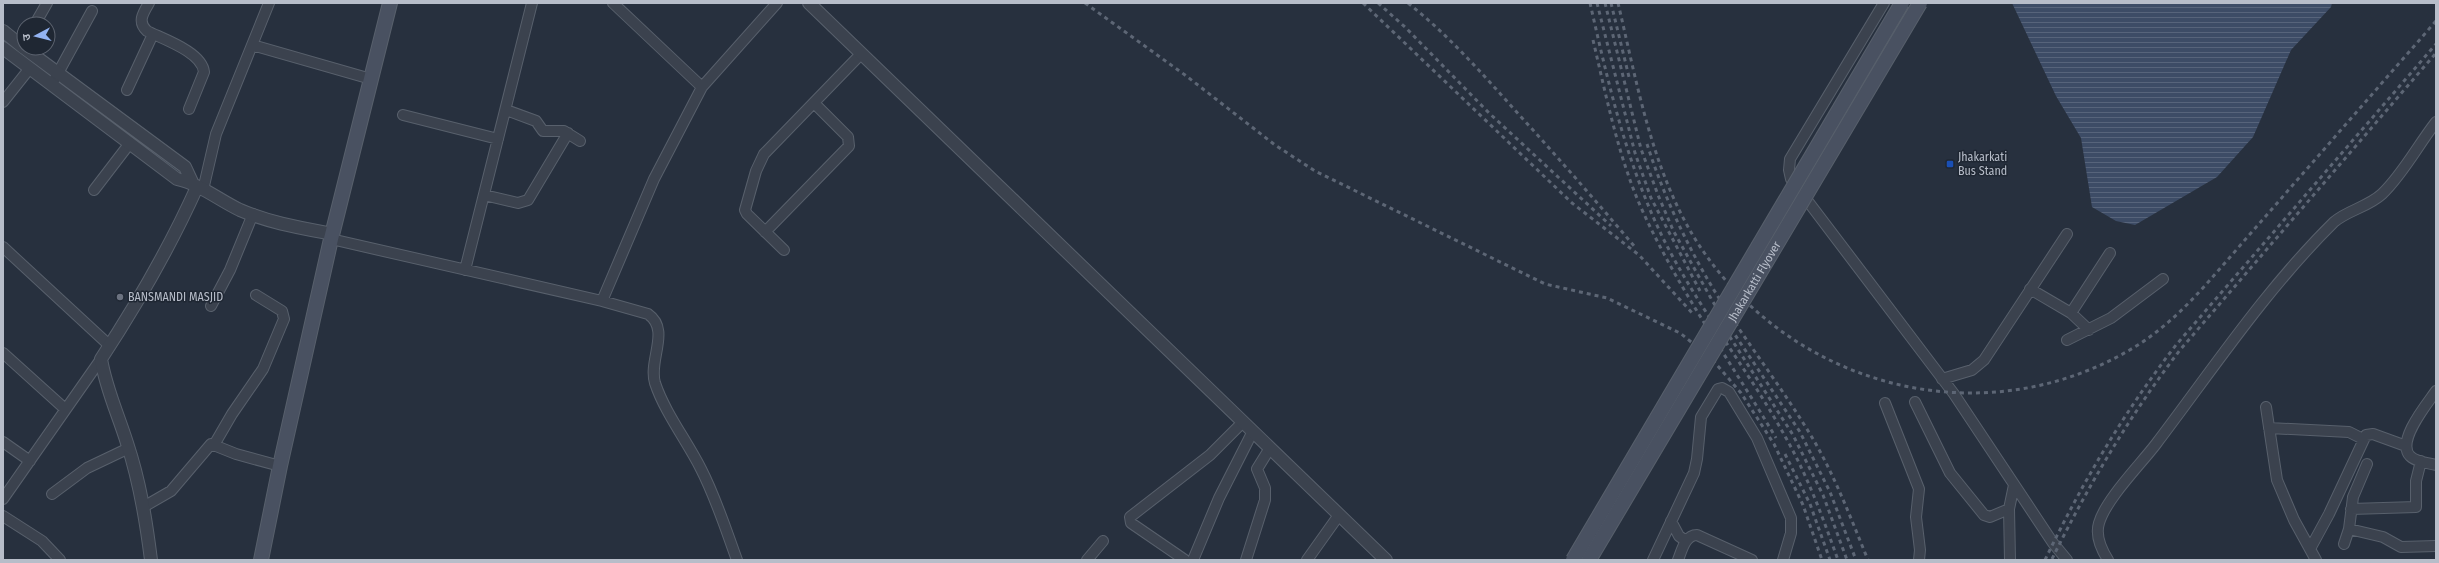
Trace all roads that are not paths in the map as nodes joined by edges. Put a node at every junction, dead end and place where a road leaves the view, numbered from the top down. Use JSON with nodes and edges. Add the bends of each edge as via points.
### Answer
{"nodes":[{"id":1,"x":46,"y":3,"type":"edge"},
{"id":2,"x":148,"y":3,"type":"edge"},
{"id":3,"x":268,"y":3,"type":"edge"},
{"id":4,"x":390,"y":3,"type":"edge"},
{"id":5,"x":532,"y":3,"type":"edge"},
{"id":6,"x":613,"y":3,"type":"edge"},
{"id":7,"x":777,"y":3,"type":"edge"},
{"id":8,"x":809,"y":3,"type":"edge"},
{"id":9,"x":1884,"y":3,"type":"edge"},
{"id":10,"x":1902,"y":3,"type":"edge"},
{"id":11,"x":1920,"y":3,"type":"edge"},
{"id":12,"x":92,"y":11,"type":"dead end"},
{"id":13,"x":39,"y":16,"type":"edge"},
{"id":14,"x":3,"y":31,"type":"edge"},
{"id":15,"x":154,"y":34,"type":"junction"},
{"id":16,"x":16,"y":41,"type":"edge"},
{"id":17,"x":252,"y":45,"type":"junction"},
{"id":18,"x":7,"y":51,"type":"edge"},
{"id":19,"x":861,"y":54,"type":"junction"},
{"id":20,"x":32,"y":56,"type":"edge"},
{"id":21,"x":30,"y":68,"type":"junction"},
{"id":22,"x":55,"y":79,"type":"junction"},
{"id":23,"x":371,"y":79,"type":"junction"},
{"id":24,"x":702,"y":87,"type":"junction"},
{"id":25,"x":126,"y":90,"type":"dead end"},
{"id":26,"x":3,"y":102,"type":"edge"},
{"id":27,"x":814,"y":103,"type":"junction"},
{"id":28,"x":189,"y":109,"type":"dead end"},
{"id":29,"x":506,"y":110,"type":"junction"},
{"id":30,"x":403,"y":115,"type":"dead end"},
{"id":31,"x":2436,"y":122,"type":"edge"},
{"id":32,"x":568,"y":132,"type":"junction"},
{"id":33,"x":498,"y":138,"type":"junction"},
{"id":34,"x":580,"y":141,"type":"dead end"},
{"id":35,"x":130,"y":143,"type":"junction"},
{"id":36,"x":197,"y":186,"type":"junction"},
{"id":37,"x":94,"y":190,"type":"dead end"},
{"id":38,"x":484,"y":195,"type":"junction"},
{"id":39,"x":253,"y":214,"type":"junction"},
{"id":40,"x":765,"y":232,"type":"junction"},
{"id":41,"x":2067,"y":234,"type":"dead end"},
{"id":42,"x":332,"y":237,"type":"junction"},
{"id":43,"x":3,"y":246,"type":"edge"},
{"id":44,"x":784,"y":250,"type":"dead end"},
{"id":45,"x":2110,"y":253,"type":"dead end"},
{"id":46,"x":465,"y":270,"type":"junction"},
{"id":47,"x":2163,"y":279,"type":"dead end"},
{"id":48,"x":2030,"y":289,"type":"junction"},
{"id":49,"x":256,"y":295,"type":"dead end"},
{"id":50,"x":602,"y":301,"type":"junction"},
{"id":51,"x":211,"y":306,"type":"dead end"},
{"id":52,"x":2071,"y":313,"type":"junction"},
{"id":53,"x":2089,"y":330,"type":"junction"},
{"id":54,"x":2067,"y":340,"type":"dead end"},
{"id":55,"x":109,"y":345,"type":"junction"},
{"id":56,"x":3,"y":353,"type":"edge"},
{"id":57,"x":101,"y":359,"type":"junction"},
{"id":58,"x":1942,"y":379,"type":"junction"},
{"id":59,"x":2436,"y":391,"type":"edge"},
{"id":60,"x":1915,"y":402,"type":"dead end"},
{"id":61,"x":2432,"y":402,"type":"edge"},
{"id":62,"x":1885,"y":403,"type":"dead end"},
{"id":63,"x":2266,"y":407,"type":"dead end"},
{"id":64,"x":64,"y":408,"type":"junction"},
{"id":65,"x":1243,"y":422,"type":"junction"},
{"id":66,"x":2269,"y":428,"type":"junction"},
{"id":67,"x":1253,"y":431,"type":"junction"},
{"id":68,"x":2363,"y":439,"type":"junction"},
{"id":69,"x":3,"y":442,"type":"edge"},
{"id":70,"x":214,"y":445,"type":"junction"},
{"id":71,"x":2406,"y":446,"type":"junction"},
{"id":72,"x":129,"y":448,"type":"junction"},
{"id":73,"x":1270,"y":448,"type":"junction"},
{"id":74,"x":30,"y":461,"type":"junction"},
{"id":75,"x":2421,"y":461,"type":"junction"},
{"id":76,"x":2367,"y":464,"type":"dead end"},
{"id":77,"x":2436,"y":465,"type":"edge"},
{"id":78,"x":280,"y":466,"type":"junction"},
{"id":79,"x":2014,"y":485,"type":"junction"},
{"id":80,"x":52,"y":494,"type":"dead end"},
{"id":81,"x":3,"y":499,"type":"edge"},
{"id":82,"x":145,"y":506,"type":"junction"},
{"id":83,"x":2009,"y":509,"type":"junction"},
{"id":84,"x":2352,"y":509,"type":"junction"},
{"id":85,"x":1339,"y":515,"type":"junction"},
{"id":86,"x":3,"y":516,"type":"edge"},
{"id":87,"x":1671,"y":521,"type":"junction"},
{"id":88,"x":2349,"y":529,"type":"junction"},
{"id":89,"x":1103,"y":541,"type":"dead end"},
{"id":90,"x":1686,"y":541,"type":"junction"},
{"id":91,"x":2344,"y":544,"type":"dead end"},
{"id":92,"x":2436,"y":546,"type":"edge"},
{"id":93,"x":2310,"y":549,"type":"junction"},
{"id":94,"x":57,"y":559,"type":"edge"},
{"id":95,"x":1747,"y":559,"type":"edge"},
{"id":96,"x":151,"y":560,"type":"edge"},
{"id":97,"x":261,"y":560,"type":"edge"},
{"id":98,"x":737,"y":560,"type":"edge"},
{"id":99,"x":1087,"y":560,"type":"edge"},
{"id":100,"x":1185,"y":560,"type":"edge"},
{"id":101,"x":1193,"y":560,"type":"edge"},
{"id":102,"x":1246,"y":560,"type":"edge"},
{"id":103,"x":1307,"y":560,"type":"edge"},
{"id":104,"x":1386,"y":560,"type":"edge"},
{"id":105,"x":1573,"y":560,"type":"edge"},
{"id":106,"x":1589,"y":560,"type":"edge"},
{"id":107,"x":1653,"y":560,"type":"edge"},
{"id":108,"x":1678,"y":560,"type":"edge"},
{"id":109,"x":1783,"y":560,"type":"edge"},
{"id":110,"x":1919,"y":560,"type":"edge"},
{"id":111,"x":2010,"y":560,"type":"edge"},
{"id":112,"x":2067,"y":560,"type":"edge"},
{"id":113,"x":2108,"y":560,"type":"edge"},
{"id":114,"x":2316,"y":560,"type":"edge"}],
"edges":[{"from":1,"to":13,"type":"street"},
{"from":2,"to":15,"type":"street","via":[[141,20],[142,26]]},
{"from":3,"to":17,"type":"street"},
{"from":4,"to":23,"type":"main road"},
{"from":5,"to":29,"type":"street"},
{"from":6,"to":24,"type":"street"},
{"from":7,"to":24,"type":"street"},
{"from":8,"to":19,"type":"street"},
{"from":9,"to":58,"type":"street","via":[[1790,159],[1789,170],[1791,179]]},
{"from":10,"to":105,"type":"main road","name":"Jhakarkatti Flyover","bridge":true},
{"from":11,"to":106,"type":"main road","name":"Jhakarkatti Flyover","bridge":true},
{"from":12,"to":22,"type":"street"},
{"from":14,"to":16,"type":"street"},
{"from":15,"to":25,"type":"street"},
{"from":15,"to":28,"type":"street","via":[[201,61],[204,72]]},
{"from":17,"to":23,"type":"street"},
{"from":17,"to":36,"type":"street"},
{"from":18,"to":21,"type":"street"},
{"from":19,"to":27,"type":"street"},
{"from":19,"to":65,"type":"street"},
{"from":20,"to":22,"type":"street"},
{"from":21,"to":22,"type":"street"},
{"from":21,"to":26,"type":"street"},
{"from":22,"to":35,"type":"street"},
{"from":22,"to":36,"type":"street","via":[[185,167]]},
{"from":23,"to":42,"type":"main road"},
{"from":24,"to":50,"type":"street","via":[[654,179]]},
{"from":27,"to":40,"type":"street","via":[[760,160],[745,210]]},
{"from":27,"to":40,"type":"street","via":[[848,137],[849,146]]},
{"from":29,"to":32,"type":"street","via":[[536,121],[543,131]]},
{"from":29,"to":33,"type":"street"},
{"from":30,"to":33,"type":"street"},
{"from":31,"to":113,"type":"street","via":[[2382,194],[2368,204],[2342,215],[2281,280],[2128,479],[2099,523],[2098,538]]},
{"from":32,"to":34,"type":"street"},
{"from":32,"to":38,"type":"street","via":[[528,200],[518,203]]},
{"from":33,"to":38,"type":"street"},
{"from":35,"to":36,"type":"street","via":[[177,179]]},
{"from":35,"to":37,"type":"street"},
{"from":36,"to":39,"type":"street"},
{"from":36,"to":55,"type":"street","via":[[178,228],[131,312]]},
{"from":38,"to":46,"type":"street"},
{"from":39,"to":42,"type":"street"},
{"from":39,"to":51,"type":"street","via":[[230,270]]},
{"from":40,"to":44,"type":"street"},
{"from":41,"to":48,"type":"street"},
{"from":42,"to":46,"type":"street"},
{"from":42,"to":78,"type":"main road"},
{"from":43,"to":55,"type":"street"},
{"from":45,"to":52,"type":"street"},
{"from":46,"to":50,"type":"street"},
{"from":47,"to":53,"type":"street","via":[[2111,318]]},
{"from":48,"to":52,"type":"street"},
{"from":48,"to":58,"type":"street","via":[[1984,360],[1972,370]]},
{"from":49,"to":70,"type":"street","via":[[282,311],[284,319],[263,369]]},
{"from":50,"to":98,"type":"street","via":[[648,314],[658,324],[654,360],[655,381],[702,471]]},
{"from":52,"to":53,"type":"street"},
{"from":53,"to":54,"type":"street"},
{"from":55,"to":57,"type":"street"},
{"from":56,"to":64,"type":"street"},
{"from":57,"to":64,"type":"street"},
{"from":57,"to":72,"type":"street","via":[[105,383]]},
{"from":58,"to":79,"type":"street"},
{"from":59,"to":61,"type":"street"},
{"from":60,"to":83,"type":"street","via":[[1950,473],[1968,492],[1984,515],[1990,517]]},
{"from":61,"to":71,"type":"street","via":[[2412,428]]},
{"from":62,"to":110,"type":"street","via":[[1918,489],[1916,517]]},
{"from":63,"to":66,"type":"street"},
{"from":64,"to":74,"type":"street"},
{"from":65,"to":67,"type":"street"},
{"from":65,"to":100,"type":"street","via":[[1206,458],[1130,517],[1131,523]]},
{"from":66,"to":68,"type":"street","via":[[2348,432]]},
{"from":66,"to":93,"type":"street","via":[[2277,480]]},
{"from":67,"to":73,"type":"street"},
{"from":67,"to":101,"type":"street","via":[[1219,498]]},
{"from":68,"to":71,"type":"street","via":[[2370,433]]},
{"from":68,"to":93,"type":"street"},
{"from":69,"to":74,"type":"street"},
{"from":70,"to":78,"type":"street"},
{"from":70,"to":82,"type":"street","via":[[209,445],[171,491]]},
{"from":71,"to":75,"type":"street","via":[[2410,456]]},
{"from":72,"to":80,"type":"street","via":[[87,468]]},
{"from":72,"to":82,"type":"street"},
{"from":73,"to":85,"type":"street"},
{"from":73,"to":102,"type":"street","via":[[1258,469],[1265,488],[1265,500]]},
{"from":74,"to":81,"type":"street"},
{"from":75,"to":77,"type":"street"},
{"from":75,"to":84,"type":"street","via":[[2416,481],[2416,508]]},
{"from":76,"to":84,"type":"street","via":[[2355,491]]},
{"from":78,"to":97,"type":"main road"},
{"from":79,"to":83,"type":"street"},
{"from":79,"to":112,"type":"street"},
{"from":82,"to":96,"type":"street"},
{"from":83,"to":111,"type":"street"},
{"from":84,"to":88,"type":"street"},
{"from":85,"to":103,"type":"street"},
{"from":85,"to":104,"type":"street"},
{"from":86,"to":94,"type":"street","via":[[42,541]]},
{"from":87,"to":90,"type":"street","via":[[1677,534]]},
{"from":87,"to":107,"type":"street"},
{"from":87,"to":109,"type":"street","via":[[1694,472],[1703,411],[1718,389],[1726,389],[1757,438],[1791,518],[1791,533]]},
{"from":88,"to":91,"type":"street"},
{"from":88,"to":92,"type":"street","via":[[2383,537],[2401,547]]},
{"from":89,"to":99,"type":"street"},
{"from":90,"to":95,"type":"street","via":[[1689,537],[1697,535]]},
{"from":90,"to":108,"type":"street"},
{"from":93,"to":114,"type":"street"}]}
